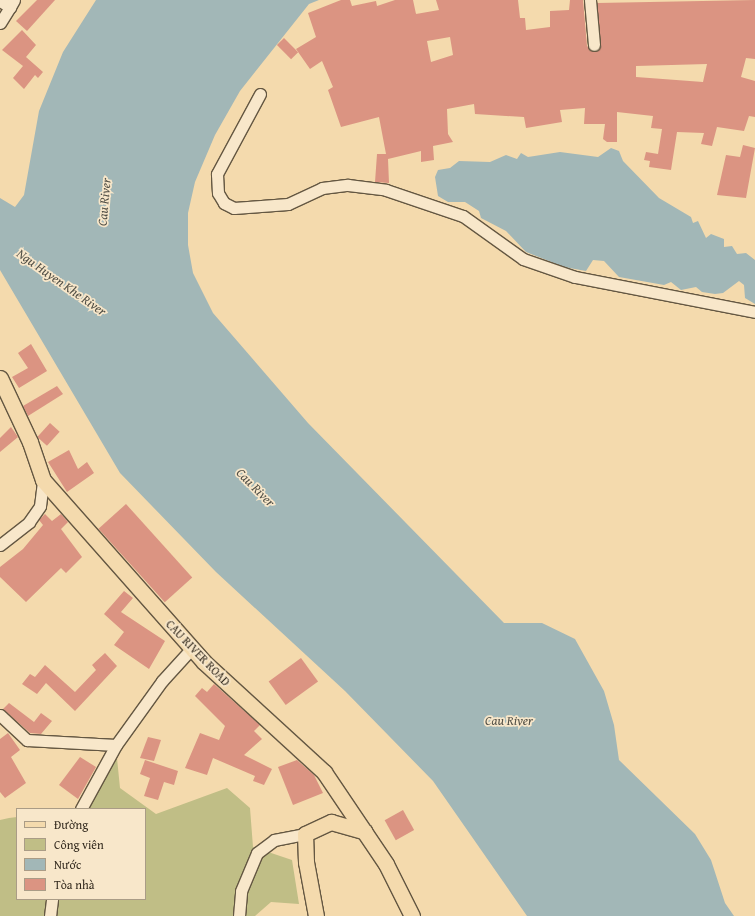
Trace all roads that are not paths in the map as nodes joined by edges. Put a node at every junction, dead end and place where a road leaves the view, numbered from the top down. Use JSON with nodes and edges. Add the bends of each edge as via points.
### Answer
{"nodes":[{"id":1,"x":0,"y":0,"type":"edge"},
{"id":2,"x":590,"y":0,"type":"edge"},
{"id":3,"x":12,"y":4,"type":"edge"},
{"id":4,"x":0,"y":23,"type":"edge"},
{"id":5,"x":594,"y":44,"type":"dead end"},
{"id":6,"x":260,"y":94,"type":"dead end"},
{"id":7,"x":755,"y":312,"type":"edge"},
{"id":8,"x":0,"y":378,"type":"edge"},
{"id":9,"x":44,"y":480,"type":"junction"},
{"id":10,"x":0,"y":546,"type":"edge"},
{"id":11,"x":192,"y":648,"type":"junction"},
{"id":12,"x":0,"y":715,"type":"edge"},
{"id":13,"x":116,"y":745,"type":"junction"},
{"id":14,"x":82,"y":808,"type":"edge"},
{"id":15,"x":365,"y":832,"type":"junction"},
{"id":16,"x":306,"y":834,"type":"junction"},
{"id":17,"x":52,"y":900,"type":"edge"},
{"id":18,"x":50,"y":916,"type":"edge"},
{"id":19,"x":239,"y":916,"type":"edge"},
{"id":20,"x":316,"y":916,"type":"edge"},
{"id":21,"x":412,"y":916,"type":"edge"}],
"edges":[{"from":1,"to":3,"type":"street"},
{"from":2,"to":5,"type":"street"},
{"from":3,"to":4,"type":"street"},
{"from":6,"to":7,"type":"street","via":[[217,174],[218,193],[224,203],[234,208],[288,204],[322,188],[348,185],[386,190],[463,216],[523,259],[575,277]]},
{"from":8,"to":9,"type":"main road","name":"CAU RIVER ROAD","via":[[30,442]]},
{"from":9,"to":10,"type":"street","via":[[40,506],[29,522]]},
{"from":9,"to":11,"type":"main road","name":"CAU RIVER ROAD"},
{"from":11,"to":13,"type":"street","via":[[162,681]]},
{"from":11,"to":15,"type":"main road","name":"CAU RIVER ROAD","via":[[324,772]]},
{"from":12,"to":13,"type":"street","via":[[27,740]]},
{"from":13,"to":14,"type":"street"},
{"from":15,"to":16,"type":"main road","via":[[331,822]]},
{"from":15,"to":21,"type":"main road","name":"CAU RIVER ROAD"},
{"from":16,"to":19,"type":"street","via":[[274,840],[257,852],[241,891]]},
{"from":16,"to":20,"type":"main road","via":[[306,862]]},
{"from":17,"to":18,"type":"street"}]}
